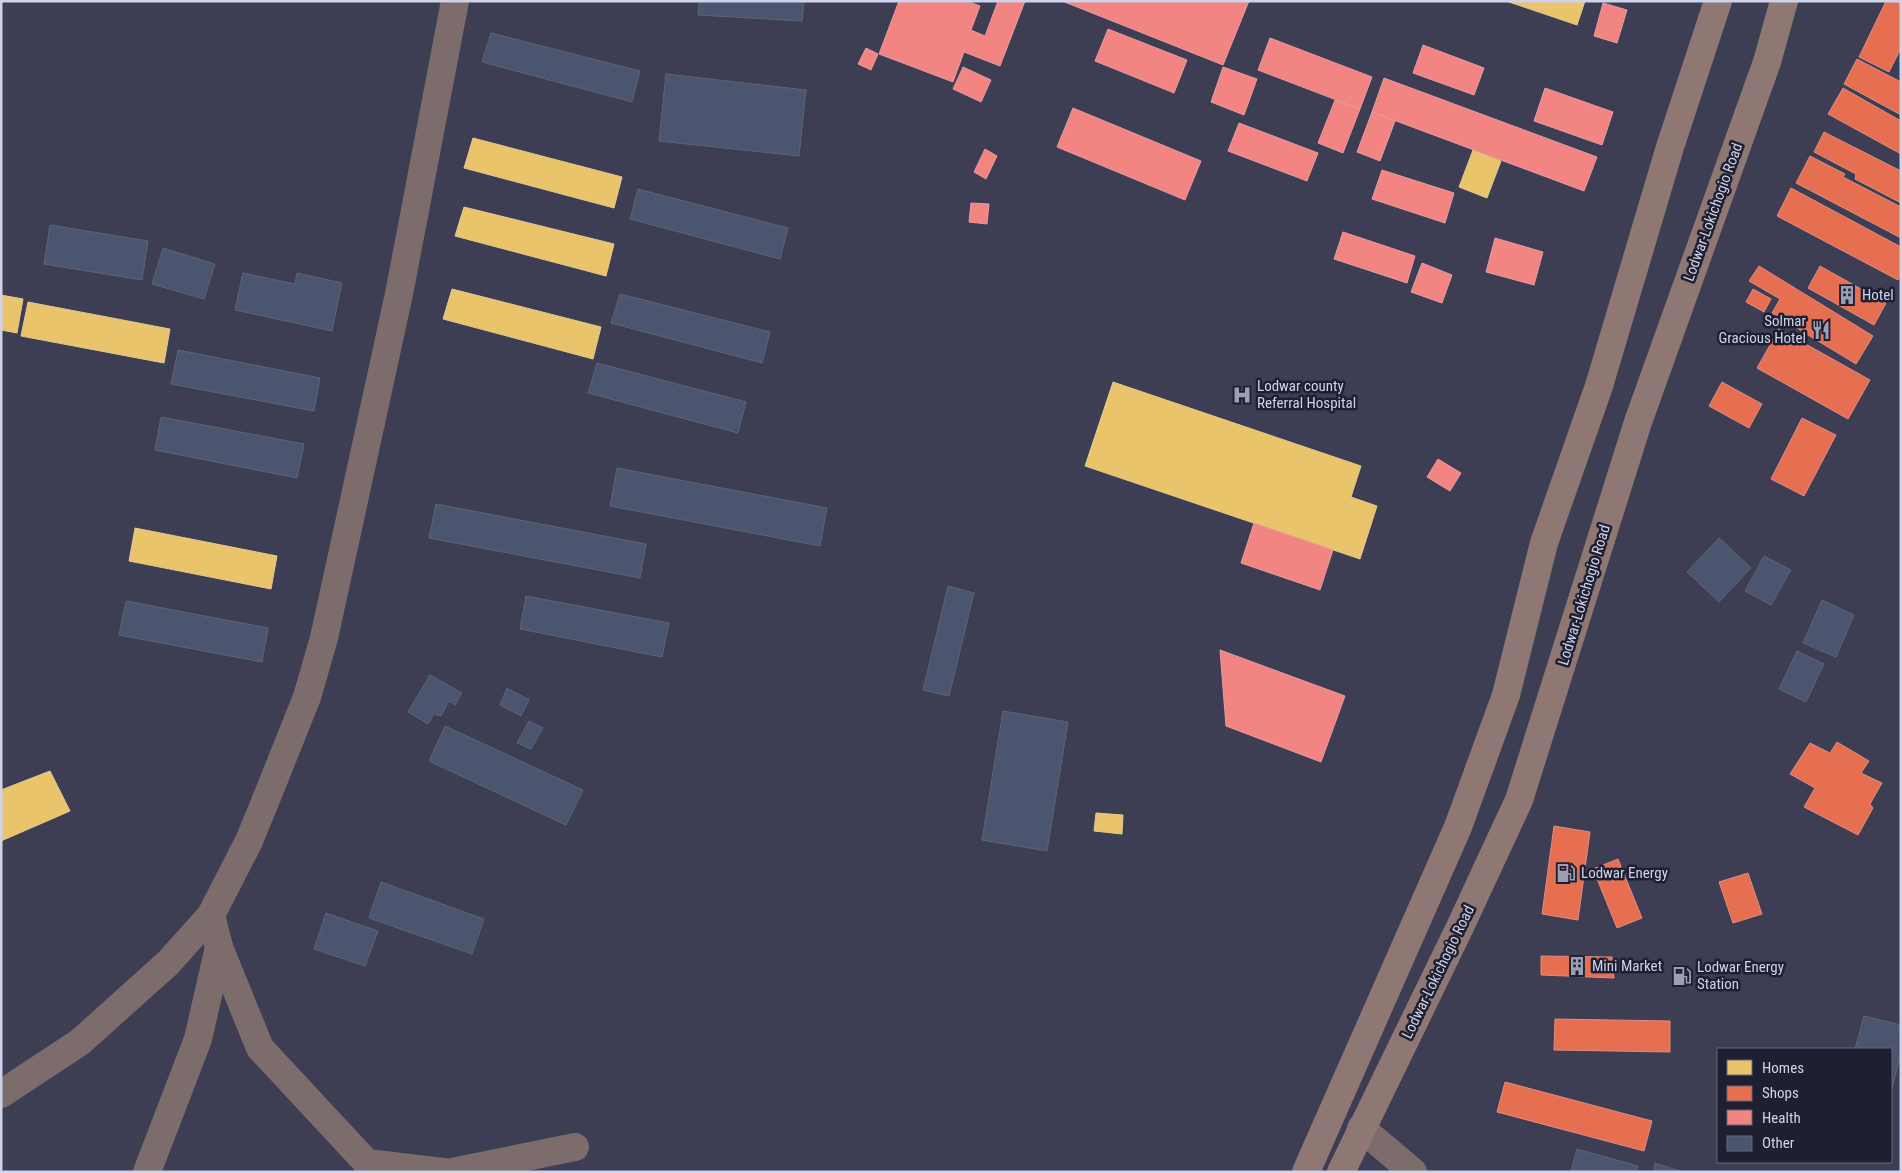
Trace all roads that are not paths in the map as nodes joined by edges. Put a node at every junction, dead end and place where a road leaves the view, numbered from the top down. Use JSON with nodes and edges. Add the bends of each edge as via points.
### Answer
{"nodes":[{"id":1,"x":455,"y":1,"type":"edge"},
{"id":2,"x":1718,"y":1,"type":"edge"},
{"id":3,"x":1784,"y":1,"type":"edge"},
{"id":4,"x":211,"y":915,"type":"junction"},
{"id":5,"x":219,"y":947,"type":"junction"},
{"id":6,"x":1,"y":1094,"type":"edge"},
{"id":7,"x":1361,"y":1128,"type":"junction"},
{"id":8,"x":575,"y":1147,"type":"dead end"},
{"id":9,"x":147,"y":1172,"type":"edge"},
{"id":10,"x":443,"y":1172,"type":"edge"},
{"id":11,"x":452,"y":1172,"type":"edge"},
{"id":12,"x":1306,"y":1172,"type":"edge"},
{"id":13,"x":1341,"y":1172,"type":"edge"},
{"id":14,"x":1413,"y":1172,"type":"edge"}],
"edges":[{"from":1,"to":4,"type":"street","via":[[399,294],[324,638],[306,697],[267,797]]},
{"from":2,"to":12,"type":"highway","via":[[1670,147],[1599,386],[1544,543],[1506,695],[1458,827]]},
{"from":3,"to":7,"type":"highway","name":"Lodwar-Lokichogio Road","via":[[1767,62],[1638,422],[1519,800]]},
{"from":4,"to":5,"type":"street"},
{"from":4,"to":6,"type":"street","via":[[168,963],[80,1042]]},
{"from":5,"to":9,"type":"street","via":[[198,1039]]},
{"from":5,"to":10,"type":"street","via":[[260,1048],[367,1163]]},
{"from":7,"to":13,"type":"highway","name":"Lodwar-Lokichogio Road"},
{"from":7,"to":14,"type":"street"},
{"from":8,"to":11,"type":"street"}]}
